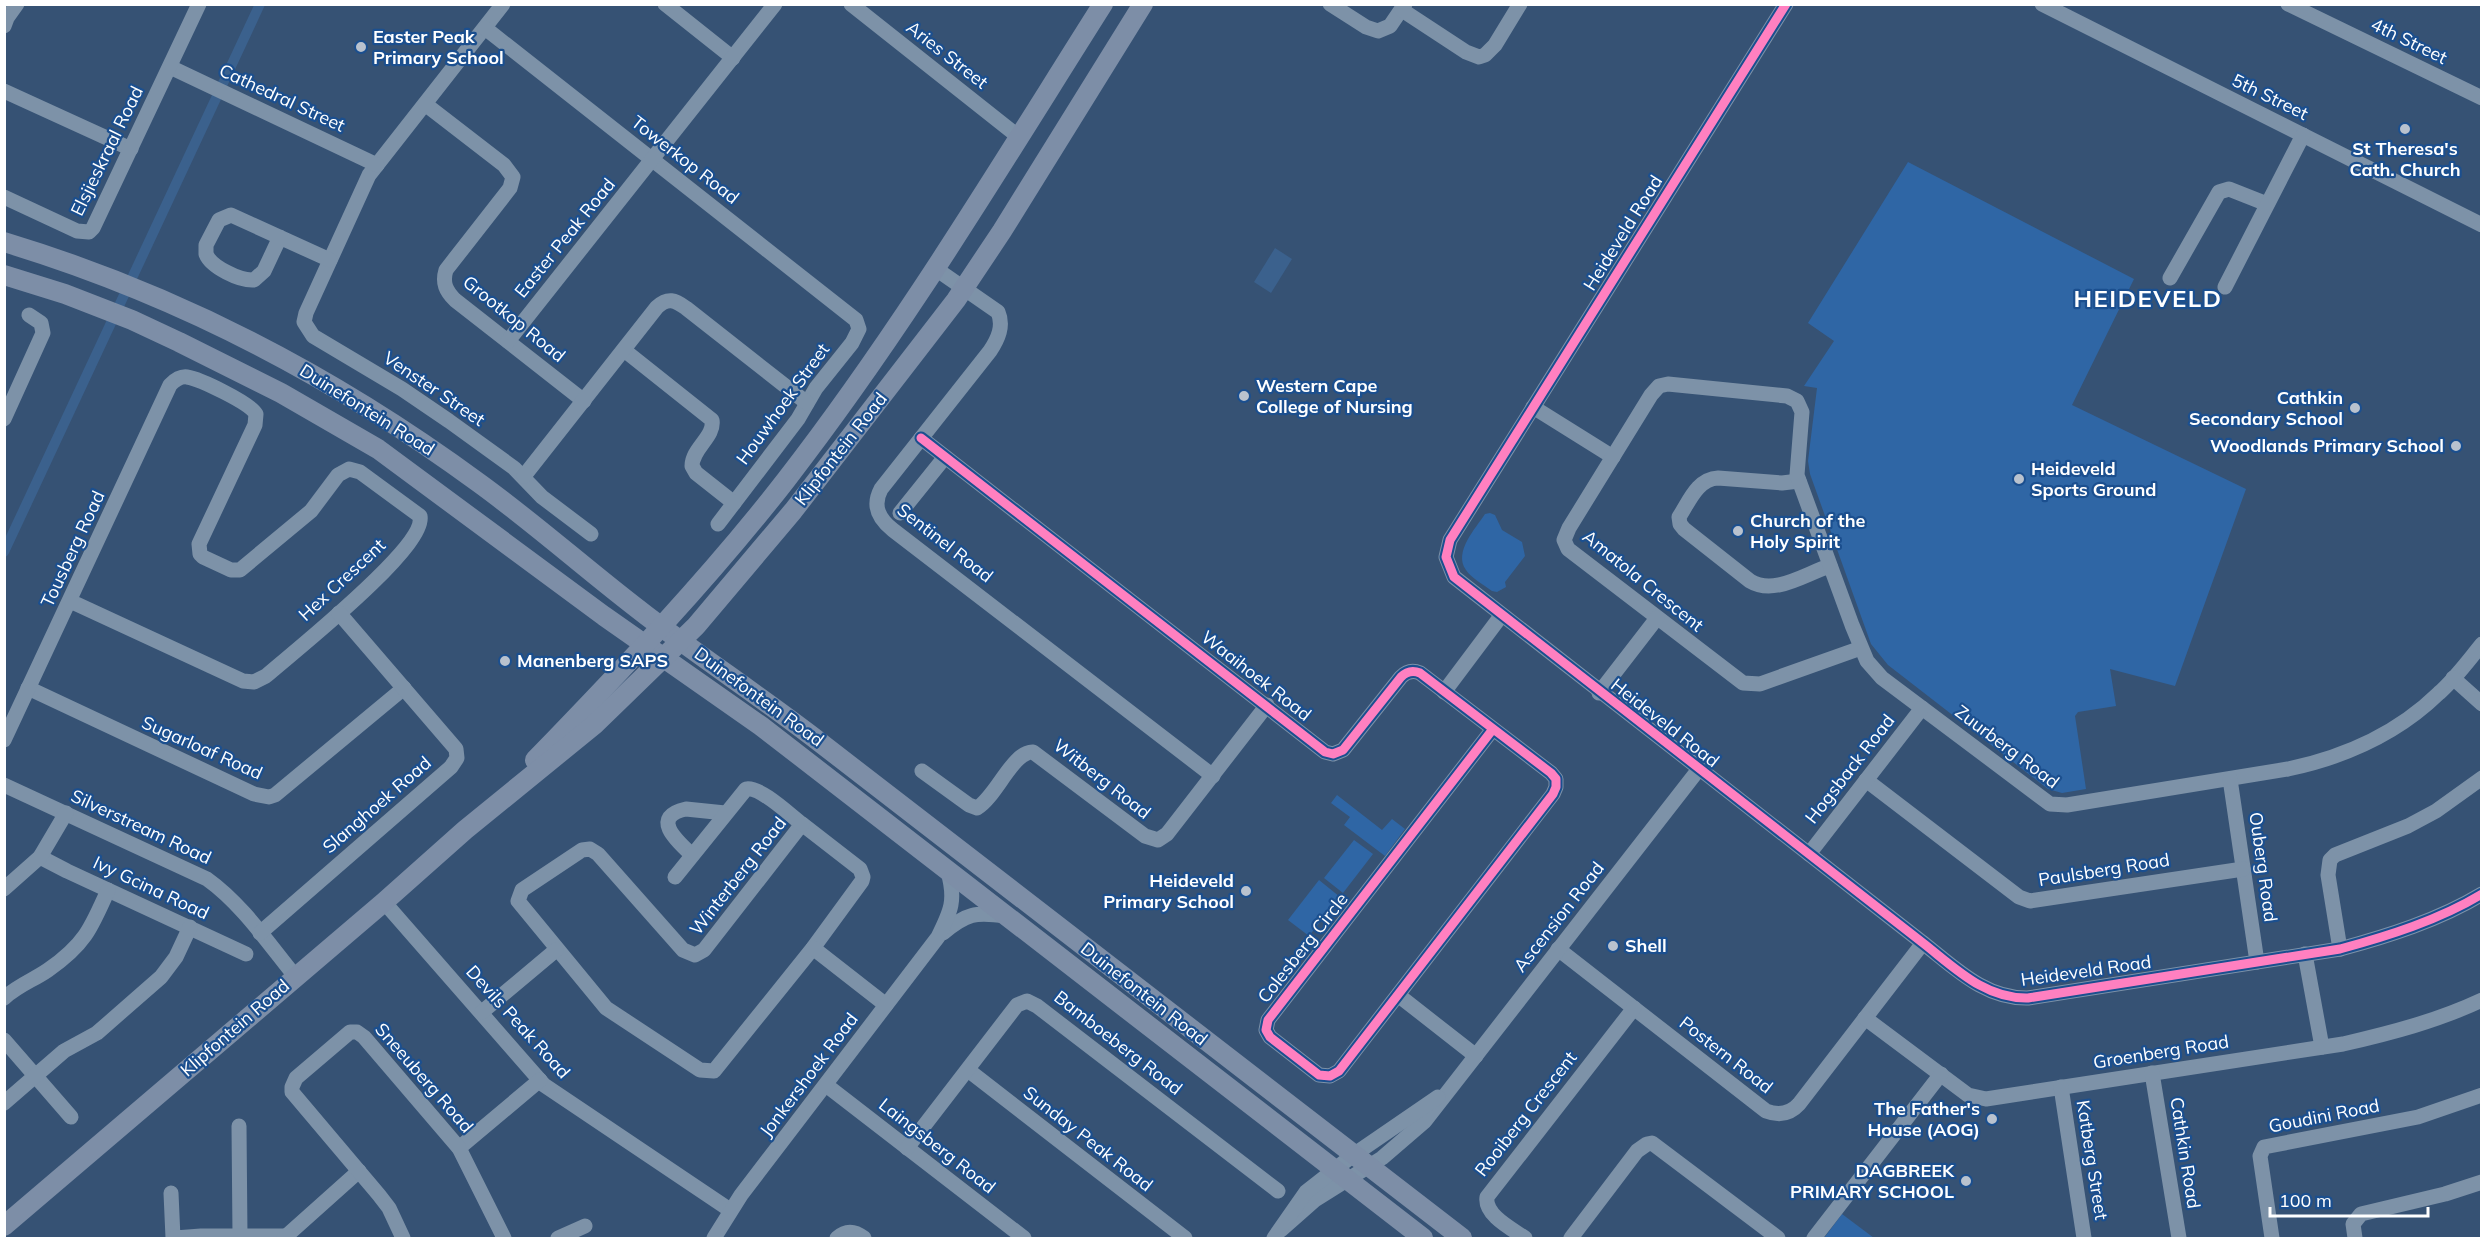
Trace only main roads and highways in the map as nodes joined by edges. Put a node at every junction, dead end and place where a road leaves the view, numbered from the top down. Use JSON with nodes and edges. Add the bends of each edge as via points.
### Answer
{"nodes":[{"id":1,"x":1103,"y":4,"type":"edge"},
{"id":2,"x":1143,"y":4,"type":"edge"},
{"id":3,"x":4,"y":242,"type":"edge"},
{"id":4,"x":4,"y":275,"type":"edge"},
{"id":5,"x":660,"y":625,"type":"junction"},
{"id":6,"x":681,"y":640,"type":"junction"},
{"id":7,"x":645,"y":644,"type":"junction"},
{"id":8,"x":664,"y":657,"type":"junction"},
{"id":9,"x":465,"y":830,"type":"junction"},
{"id":10,"x":4,"y":1226,"type":"edge"},
{"id":11,"x":1423,"y":1239,"type":"edge"},
{"id":12,"x":1461,"y":1239,"type":"edge"}],
"edges":[{"from":1,"to":5,"type":"main road","name":"Klipfontein Road","via":[[885,345],[742,534]]},
{"from":2,"to":6,"type":"main road","name":"Klipfontein Road","via":[[963,288],[793,511],[738,579]]},
{"from":3,"to":5,"type":"main road","name":"Duinefontein Road","via":[[145,293],[240,335],[301,368],[394,423],[481,484]]},
{"from":4,"to":7,"type":"main road","name":"Duinefontein Road","via":[[132,320],[242,372],[378,449]]},
{"from":5,"to":6,"type":"main road","name":"Duinefontein Road"},
{"from":5,"to":7,"type":"main road","name":"Klipfontein Road"},
{"from":6,"to":8,"type":"main road","name":"Klipfontein Road"},
{"from":6,"to":12,"type":"main road","name":"Duinefontein Road","via":[[810,734]]},
{"from":7,"to":8,"type":"main road","name":"Duinefontein Road"},
{"from":7,"to":9,"type":"main road","name":"Klipfontein Road"},
{"from":8,"to":9,"type":"main road","name":"Klipfontein Road","via":[[594,725]]},
{"from":8,"to":11,"type":"main road","name":"Duinefontein Road","via":[[761,726]]},
{"from":9,"to":10,"type":"main road","name":"Klipfontein Road"}]}
